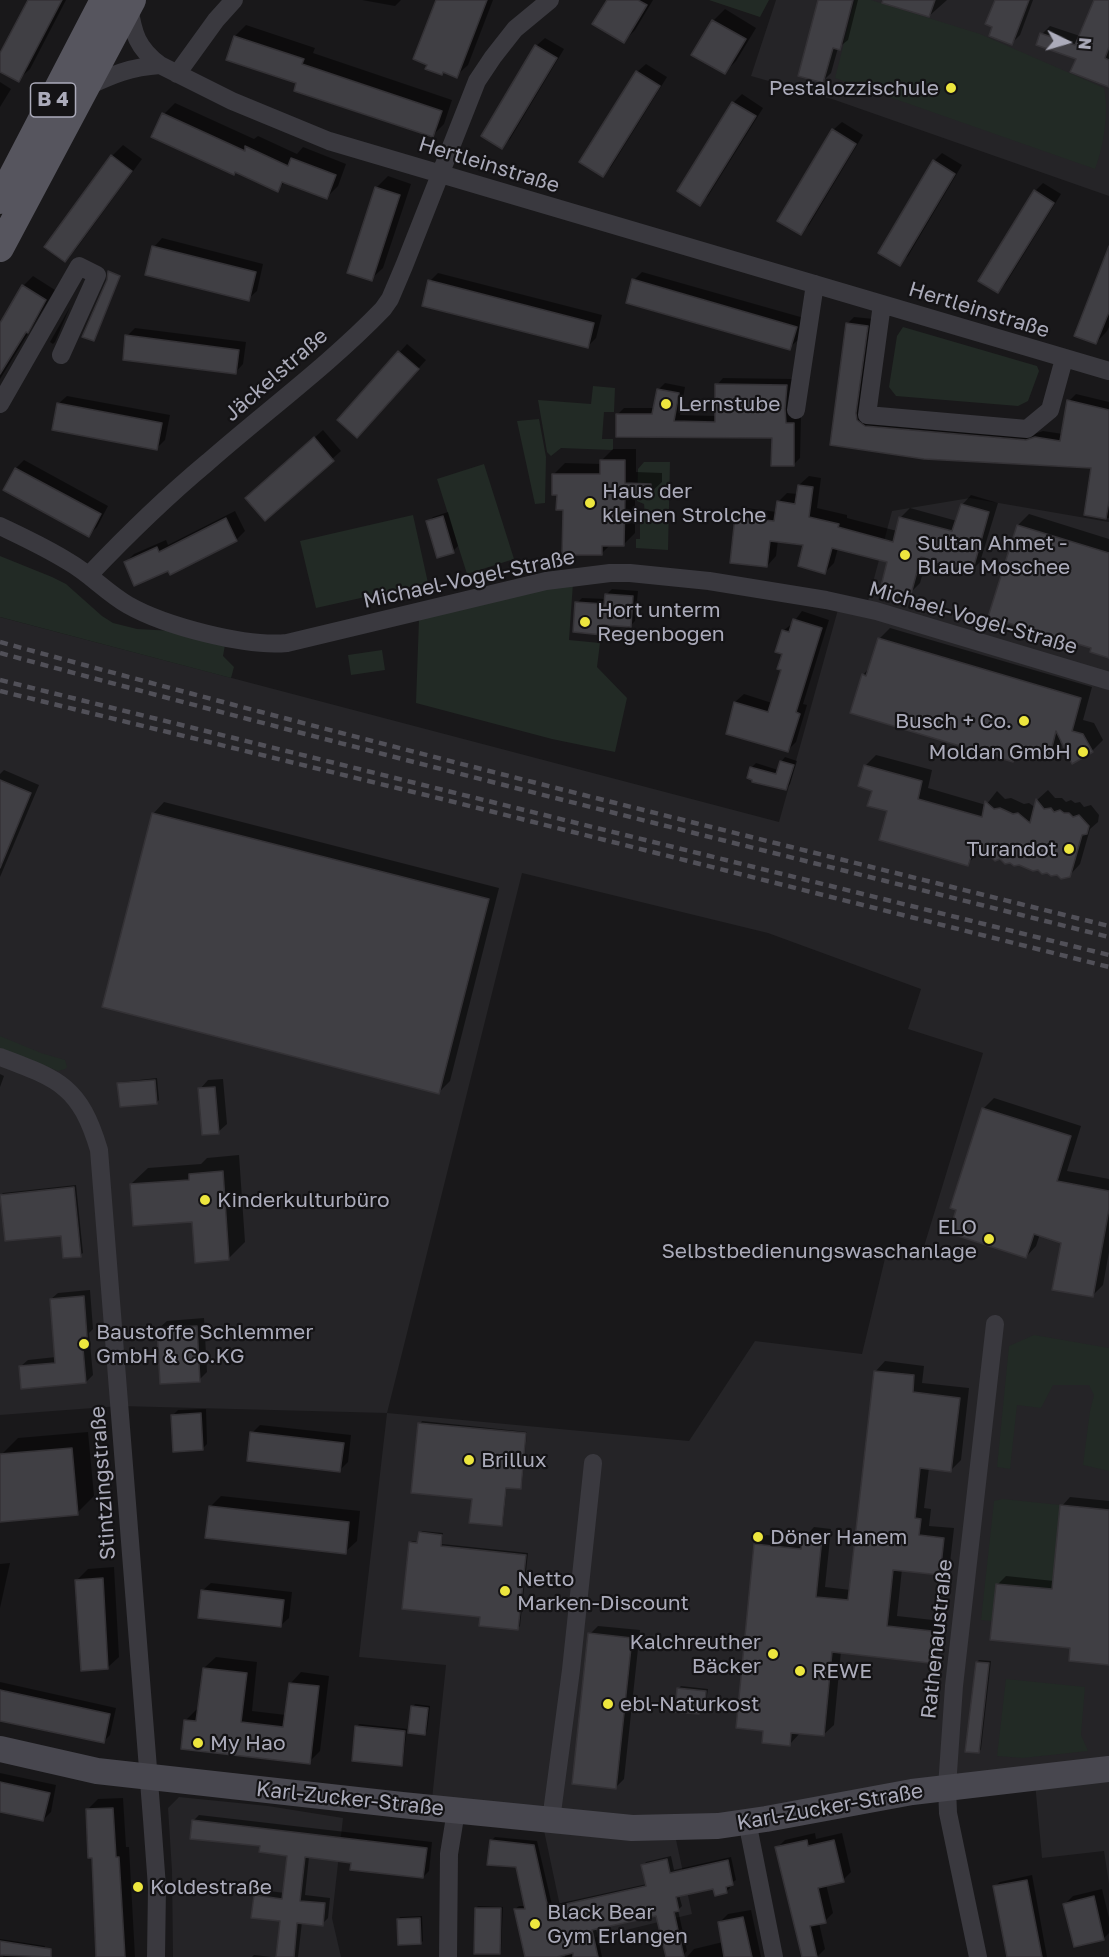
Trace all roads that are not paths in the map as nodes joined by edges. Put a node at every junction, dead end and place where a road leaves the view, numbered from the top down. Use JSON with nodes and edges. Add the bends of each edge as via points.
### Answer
{"nodes":[{"id":1,"x":234,"y":0,"type":"edge"},
{"id":2,"x":550,"y":0,"type":"edge"},
{"id":3,"x":122,"y":2,"type":"edge"},
{"id":4,"x":160,"y":65,"type":"junction"},
{"id":5,"x":177,"y":74,"type":"junction"},
{"id":6,"x":86,"y":87,"type":"junction"},
{"id":7,"x":440,"y":174,"type":"junction"},
{"id":8,"x":0,"y":200,"type":"edge"},
{"id":9,"x":0,"y":248,"type":"edge"},
{"id":10,"x":815,"y":284,"type":"junction"},
{"id":11,"x":882,"y":304,"type":"junction"},
{"id":12,"x":61,"y":355,"type":"dead end"},
{"id":13,"x":1064,"y":358,"type":"junction"},
{"id":14,"x":1109,"y":371,"type":"edge"},
{"id":15,"x":0,"y":404,"type":"edge"},
{"id":16,"x":796,"y":410,"type":"dead end"},
{"id":17,"x":0,"y":526,"type":"edge"},
{"id":18,"x":89,"y":575,"type":"junction"},
{"id":19,"x":1109,"y":681,"type":"edge"},
{"id":20,"x":0,"y":1057,"type":"edge"},
{"id":21,"x":995,"y":1324,"type":"dead end"},
{"id":22,"x":593,"y":1463,"type":"dead end"},
{"id":23,"x":0,"y":1749,"type":"edge"},
{"id":24,"x":1109,"y":1769,"type":"edge"},
{"id":25,"x":149,"y":1777,"type":"junction"},
{"id":26,"x":947,"y":1787,"type":"junction"},
{"id":27,"x":456,"y":1811,"type":"junction"},
{"id":28,"x":551,"y":1820,"type":"junction"},
{"id":29,"x":747,"y":1821,"type":"junction"},
{"id":30,"x":156,"y":1957,"type":"edge"},
{"id":31,"x":448,"y":1957,"type":"edge"},
{"id":32,"x":774,"y":1957,"type":"edge"},
{"id":33,"x":978,"y":1957,"type":"edge"}],
"edges":[{"from":1,"to":5,"type":"street"},
{"from":2,"to":7,"type":"street","name":"Jäckelstraße","via":[[515,29],[477,81]]},
{"from":3,"to":4,"type":"street","name":"Hertleinstraße","via":[[138,42]]},
{"from":3,"to":6,"type":"main road","number":"B 4"},
{"from":3,"to":8,"type":"main road","number":"B 4"},
{"from":4,"to":5,"type":"street","name":"Hertleinstraße"},
{"from":4,"to":6,"type":"street","via":[[123,70]]},
{"from":5,"to":7,"type":"street","name":"Hertleinstraße","via":[[308,134]]},
{"from":6,"to":9,"type":"main road","number":"B 4"},
{"from":7,"to":10,"type":"street","name":"Hertleinstraße"},
{"from":7,"to":18,"type":"street","name":"Jäckelstraße","via":[[383,309],[199,470]]},
{"from":10,"to":11,"type":"street","name":"Hertleinstraße"},
{"from":10,"to":16,"type":"street"},
{"from":11,"to":13,"type":"street","name":"Hertleinstraße"},
{"from":11,"to":13,"type":"street","name":"Hertleinstraße","via":[[867,415],[1027,429],[1050,410]]},
{"from":12,"to":15,"type":"street","via":[[97,275],[79,266]]},
{"from":13,"to":14,"type":"street","name":"Hertleinstraße"},
{"from":17,"to":18,"type":"street","name":"Michael-Vogel-Straße"},
{"from":18,"to":19,"type":"street","name":"Michael-Vogel-Straße","via":[[130,606],[167,622],[230,639],[272,645],[546,580],[610,573],[677,577],[876,611]]},
{"from":20,"to":25,"type":"street","name":"Stintzingstraße","via":[[44,1074],[76,1098],[91,1124],[99,1150]]},
{"from":21,"to":26,"type":"street","name":"Rathenaustraße","via":[[954,1686]]},
{"from":22,"to":28,"type":"street"},
{"from":23,"to":25,"type":"street","via":[[97,1771]]},
{"from":24,"to":26,"type":"street","name":"Karl-Zucker-Straße"},
{"from":25,"to":27,"type":"street","name":"Karl-Zucker-Straße"},
{"from":25,"to":30,"type":"street","name":"Stintzingstraße","via":[[157,1887]]},
{"from":26,"to":29,"type":"street","name":"Karl-Zucker-Straße"},
{"from":26,"to":33,"type":"street","name":"Rathenaustraße","via":[[948,1813]]},
{"from":27,"to":28,"type":"street","name":"Karl-Zucker-Straße"},
{"from":27,"to":31,"type":"street","via":[[449,1854]]},
{"from":28,"to":29,"type":"street","name":"Karl-Zucker-Straße","via":[[632,1828],[718,1826]]},
{"from":29,"to":32,"type":"street"}]}
